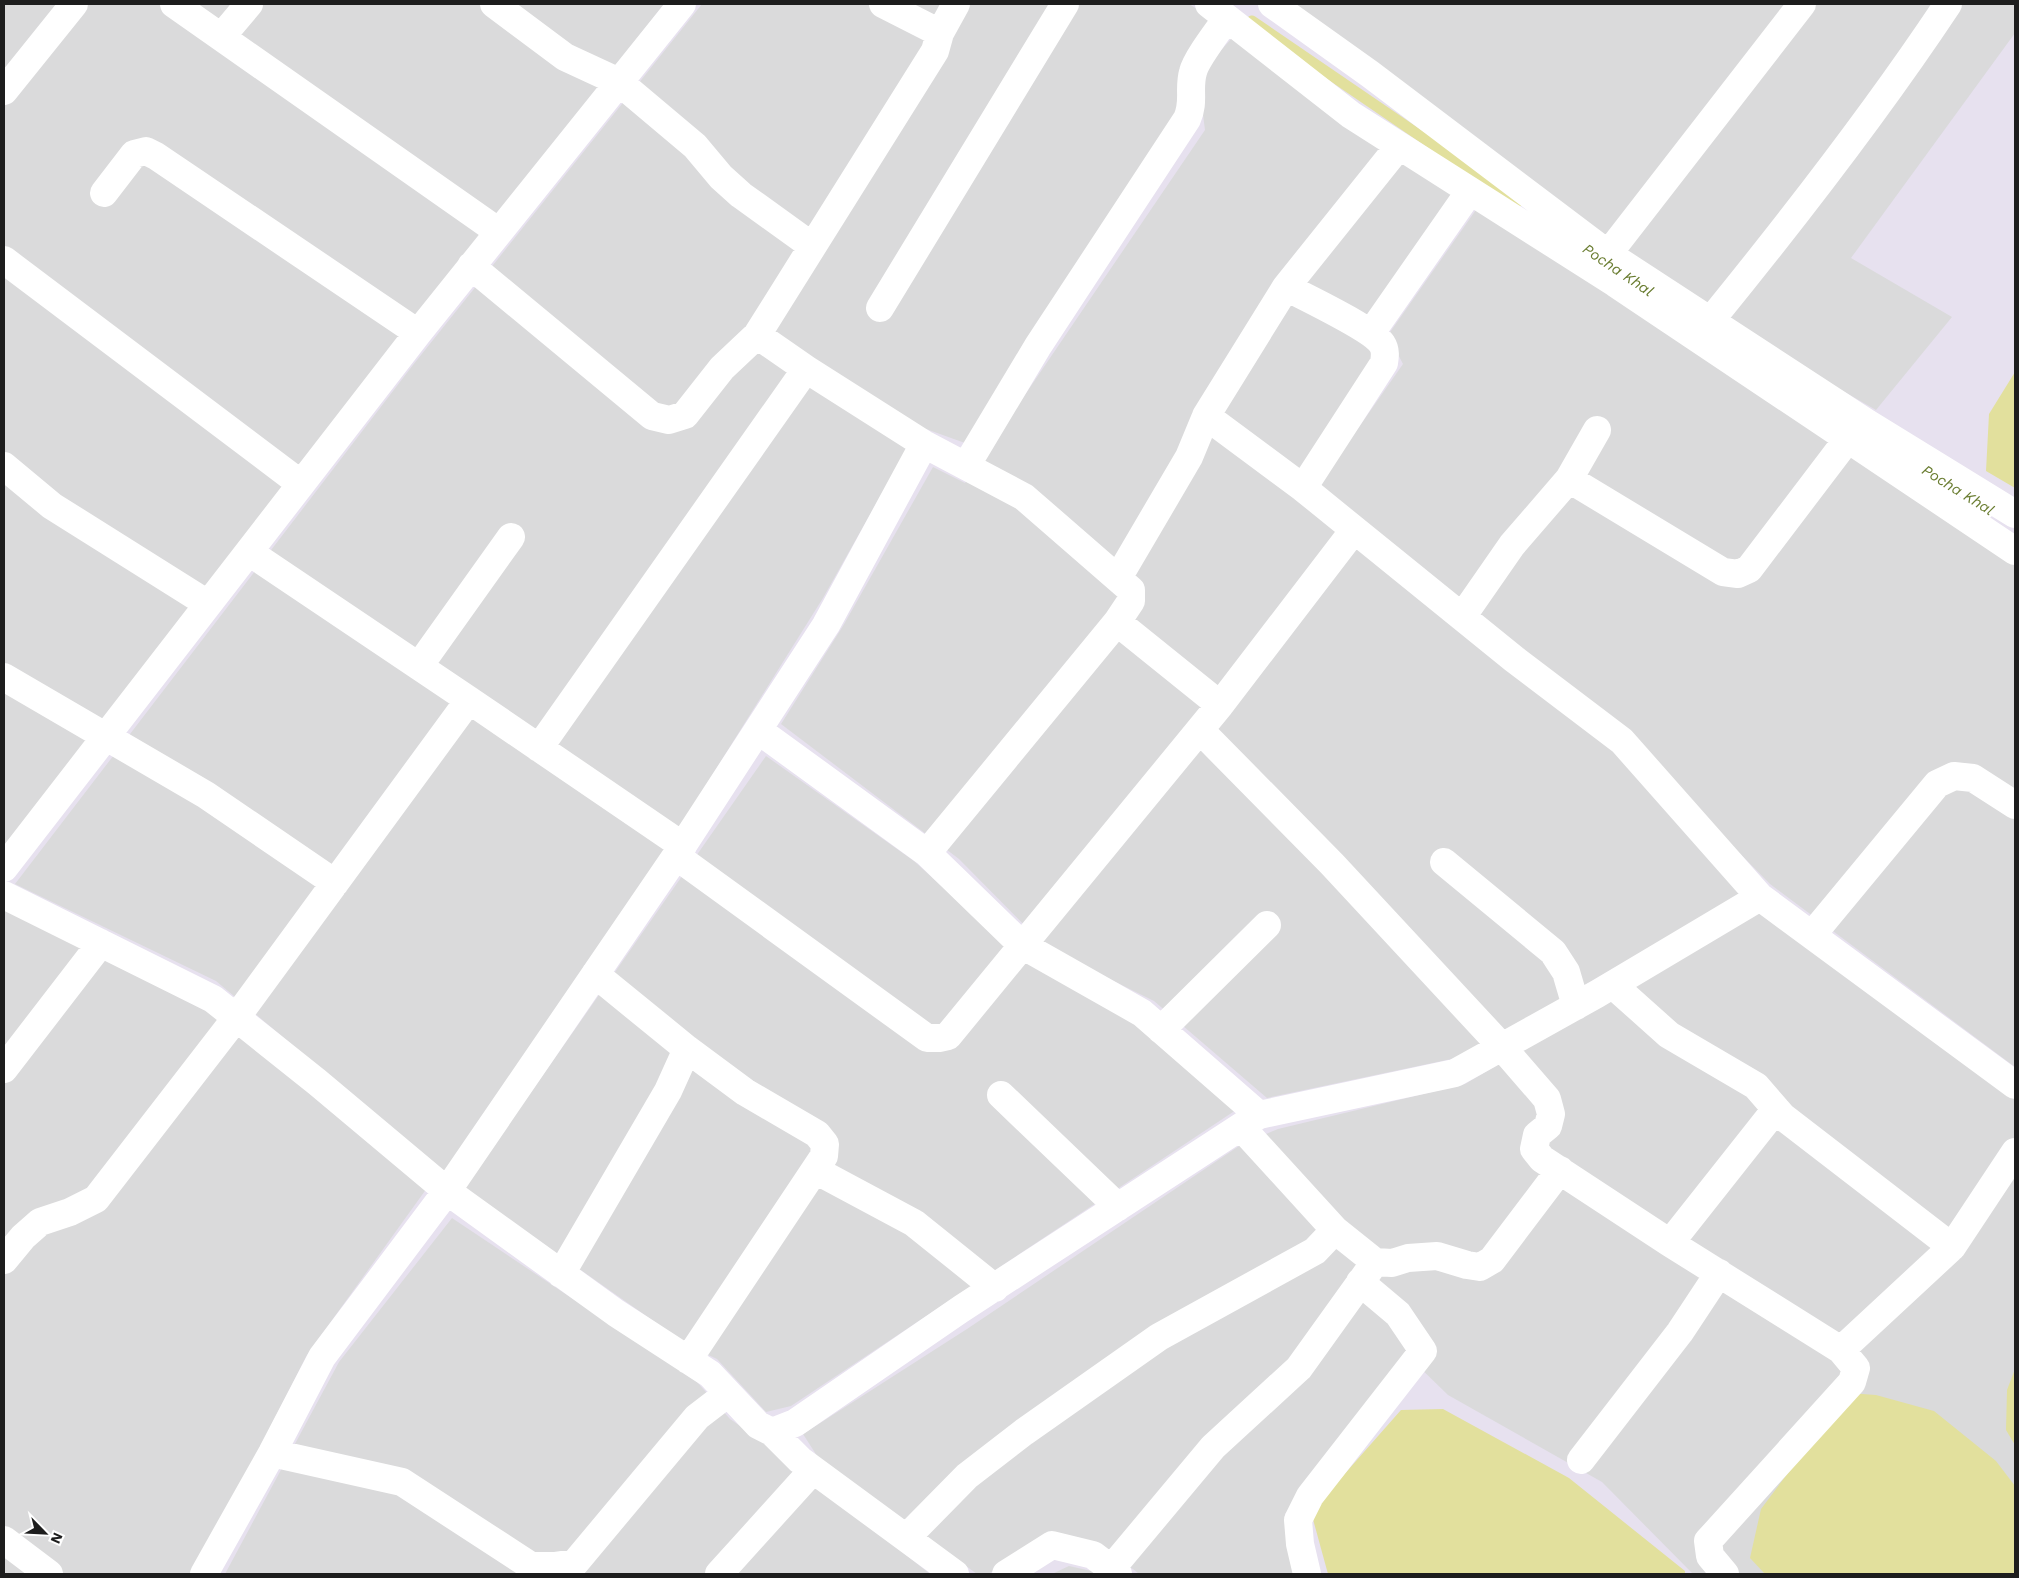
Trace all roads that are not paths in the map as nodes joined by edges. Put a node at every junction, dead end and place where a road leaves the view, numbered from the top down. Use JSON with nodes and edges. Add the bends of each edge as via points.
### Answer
{"nodes":[{"id":1,"x":74,"y":4,"type":"edge"},
{"id":2,"x":174,"y":4,"type":"edge"},
{"id":3,"x":249,"y":4,"type":"edge"},
{"id":4,"x":494,"y":4,"type":"edge"},
{"id":5,"x":682,"y":4,"type":"edge"},
{"id":6,"x":883,"y":4,"type":"edge"},
{"id":7,"x":956,"y":4,"type":"edge"},
{"id":8,"x":1065,"y":4,"type":"edge"},
{"id":9,"x":1272,"y":4,"type":"edge"},
{"id":10,"x":1802,"y":4,"type":"edge"},
{"id":11,"x":1948,"y":4,"type":"edge"},
{"id":12,"x":1218,"y":11,"type":"edge"},
{"id":13,"x":940,"y":34,"type":"junction"},
{"id":14,"x":222,"y":36,"type":"junction"},
{"id":15,"x":619,"y":82,"type":"junction"},
{"id":16,"x":4,"y":91,"type":"edge"},
{"id":17,"x":1399,"y":146,"type":"junction"},
{"id":18,"x":1470,"y":191,"type":"junction"},
{"id":19,"x":104,"y":193,"type":"dead end"},
{"id":20,"x":499,"y":232,"type":"junction"},
{"id":21,"x":812,"y":246,"type":"junction"},
{"id":22,"x":1608,"y":254,"type":"junction"},
{"id":23,"x":4,"y":260,"type":"edge"},
{"id":24,"x":471,"y":266,"type":"junction"},
{"id":25,"x":1286,"y":287,"type":"junction"},
{"id":26,"x":880,"y":308,"type":"dead end"},
{"id":27,"x":1711,"y":320,"type":"junction"},
{"id":28,"x":418,"y":333,"type":"junction"},
{"id":29,"x":1370,"y":333,"type":"junction"},
{"id":30,"x":756,"y":335,"type":"junction"},
{"id":31,"x":806,"y":369,"type":"junction"},
{"id":32,"x":1206,"y":416,"type":"junction"},
{"id":33,"x":1597,"y":430,"type":"dead end"},
{"id":34,"x":1847,"y":440,"type":"junction"},
{"id":35,"x":924,"y":444,"type":"junction"},
{"id":36,"x":4,"y":466,"type":"edge"},
{"id":37,"x":966,"y":466,"type":"junction"},
{"id":38,"x":1569,"y":479,"type":"junction"},
{"id":39,"x":301,"y":484,"type":"junction"},
{"id":40,"x":1303,"y":488,"type":"junction"},
{"id":41,"x":2015,"y":514,"type":"edge"},
{"id":42,"x":1354,"y":530,"type":"junction"},
{"id":43,"x":512,"y":537,"type":"dead end"},
{"id":44,"x":2015,"y":551,"type":"edge"},
{"id":45,"x":249,"y":552,"type":"junction"},
{"id":46,"x":1118,"y":578,"type":"junction"},
{"id":47,"x":208,"y":604,"type":"junction"},
{"id":48,"x":1462,"y":617,"type":"junction"},
{"id":49,"x":1117,"y":622,"type":"junction"},
{"id":50,"x":419,"y":666,"type":"junction"},
{"id":51,"x":4,"y":677,"type":"edge"},
{"id":52,"x":470,"y":700,"type":"junction"},
{"id":53,"x":1220,"y":705,"type":"junction"},
{"id":54,"x":758,"y":730,"type":"junction"},
{"id":55,"x":1200,"y":730,"type":"junction"},
{"id":56,"x":107,"y":736,"type":"junction"},
{"id":57,"x":539,"y":748,"type":"junction"},
{"id":58,"x":2015,"y":805,"type":"edge"},
{"id":59,"x":680,"y":852,"type":"junction"},
{"id":60,"x":927,"y":854,"type":"junction"},
{"id":61,"x":1444,"y":862,"type":"dead end"},
{"id":62,"x":4,"y":868,"type":"edge"},
{"id":63,"x":335,"y":883,"type":"junction"},
{"id":64,"x":4,"y":895,"type":"edge"},
{"id":65,"x":1760,"y":897,"type":"junction"},
{"id":66,"x":1267,"y":925,"type":"dead end"},
{"id":67,"x":1812,"y":935,"type":"junction"},
{"id":68,"x":101,"y":943,"type":"junction"},
{"id":69,"x":1022,"y":945,"type":"junction"},
{"id":70,"x":595,"y":974,"type":"junction"},
{"id":71,"x":1613,"y":985,"type":"junction"},
{"id":72,"x":1576,"y":1006,"type":"junction"},
{"id":73,"x":236,"y":1018,"type":"junction"},
{"id":74,"x":1161,"y":1030,"type":"junction"},
{"id":75,"x":1502,"y":1047,"type":"junction"},
{"id":76,"x":687,"y":1049,"type":"junction"},
{"id":77,"x":4,"y":1069,"type":"edge"},
{"id":78,"x":2015,"y":1085,"type":"edge"},
{"id":79,"x":1001,"y":1095,"type":"dead end"},
{"id":80,"x":1776,"y":1109,"type":"junction"},
{"id":81,"x":1250,"y":1121,"type":"junction"},
{"id":82,"x":2015,"y":1152,"type":"edge"},
{"id":83,"x":815,"y":1170,"type":"junction"},
{"id":84,"x":1560,"y":1170,"type":"junction"},
{"id":85,"x":447,"y":1191,"type":"junction"},
{"id":86,"x":1118,"y":1207,"type":"junction"},
{"id":87,"x":1335,"y":1230,"type":"junction"},
{"id":88,"x":1670,"y":1243,"type":"junction"},
{"id":89,"x":1952,"y":1247,"type":"junction"},
{"id":90,"x":4,"y":1260,"type":"edge"},
{"id":91,"x":1368,"y":1272,"type":"junction"},
{"id":92,"x":1719,"y":1273,"type":"junction"},
{"id":93,"x":561,"y":1274,"type":"junction"},
{"id":94,"x":995,"y":1288,"type":"junction"},
{"id":95,"x":1841,"y":1350,"type":"junction"},
{"id":96,"x":688,"y":1360,"type":"junction"},
{"id":97,"x":727,"y":1394,"type":"junction"},
{"id":98,"x":772,"y":1432,"type":"junction"},
{"id":99,"x":272,"y":1454,"type":"junction"},
{"id":100,"x":1581,"y":1460,"type":"dead end"},
{"id":101,"x":813,"y":1470,"type":"junction"},
{"id":102,"x":906,"y":1538,"type":"junction"},
{"id":103,"x":4,"y":1540,"type":"edge"},
{"id":104,"x":571,"y":1569,"type":"edge"},
{"id":105,"x":1114,"y":1572,"type":"edge"},
{"id":106,"x":49,"y":1574,"type":"edge"},
{"id":107,"x":204,"y":1574,"type":"edge"},
{"id":108,"x":718,"y":1574,"type":"edge"},
{"id":109,"x":955,"y":1574,"type":"edge"},
{"id":110,"x":1006,"y":1574,"type":"edge"},
{"id":111,"x":1307,"y":1574,"type":"edge"},
{"id":112,"x":1725,"y":1574,"type":"edge"}],
"edges":[{"from":1,"to":16,"type":"street"},
{"from":2,"to":14,"type":"street"},
{"from":3,"to":14,"type":"street"},
{"from":4,"to":15,"type":"street","via":[[565,57]]},
{"from":5,"to":15,"type":"street"},
{"from":6,"to":13,"type":"street"},
{"from":7,"to":13,"type":"street"},
{"from":8,"to":26,"type":"street"},
{"from":9,"to":22,"type":"street"},
{"from":10,"to":22,"type":"street"},
{"from":11,"to":27,"type":"street","via":[[1791,222]]},
{"from":12,"to":17,"type":"street","via":[[1351,115]]},
{"from":12,"to":37,"type":"street","via":[[1193,69],[1190,84],[1192,108],[1187,119],[1038,346]]},
{"from":13,"to":21,"type":"street","via":[[935,51]]},
{"from":14,"to":20,"type":"street"},
{"from":15,"to":20,"type":"street"},
{"from":15,"to":21,"type":"street","via":[[695,146],[741,195]]},
{"from":17,"to":18,"type":"street"},
{"from":17,"to":25,"type":"street"},
{"from":18,"to":29,"type":"street"},
{"from":18,"to":34,"type":"street","via":[[1614,283]]},
{"from":19,"to":28,"type":"street","via":[[134,154],[146,151]]},
{"from":20,"to":24,"type":"street"},
{"from":21,"to":30,"type":"street"},
{"from":22,"to":27,"type":"street"},
{"from":23,"to":39,"type":"street"},
{"from":24,"to":28,"type":"street"},
{"from":24,"to":30,"type":"street","via":[[652,416],[669,420],[686,414],[722,368]]},
{"from":25,"to":29,"type":"street"},
{"from":25,"to":32,"type":"street"},
{"from":27,"to":41,"type":"street","via":[[1866,423]]},
{"from":28,"to":39,"type":"street"},
{"from":29,"to":40,"type":"street","via":[[1383,345],[1384,363]]},
{"from":30,"to":31,"type":"street"},
{"from":31,"to":35,"type":"street"},
{"from":31,"to":57,"type":"street"},
{"from":32,"to":40,"type":"street"},
{"from":32,"to":46,"type":"street","via":[[1189,457]]},
{"from":33,"to":38,"type":"street"},
{"from":34,"to":38,"type":"street","via":[[1750,568],[1738,574],[1723,572]]},
{"from":34,"to":44,"type":"street"},
{"from":35,"to":37,"type":"street"},
{"from":35,"to":54,"type":"street","via":[[826,625]]},
{"from":36,"to":47,"type":"street","via":[[52,506]]},
{"from":37,"to":46,"type":"street","via":[[1024,497]]},
{"from":38,"to":48,"type":"street","via":[[1512,545]]},
{"from":39,"to":45,"type":"street"},
{"from":40,"to":42,"type":"street"},
{"from":42,"to":48,"type":"street"},
{"from":42,"to":53,"type":"street"},
{"from":43,"to":50,"type":"street"},
{"from":45,"to":47,"type":"street"},
{"from":45,"to":50,"type":"street"},
{"from":46,"to":49,"type":"street","via":[[1131,590],[1131,601]]},
{"from":47,"to":56,"type":"street"},
{"from":48,"to":65,"type":"street","via":[[1622,741]]},
{"from":49,"to":53,"type":"street"},
{"from":49,"to":60,"type":"street"},
{"from":50,"to":52,"type":"street"},
{"from":51,"to":56,"type":"street"},
{"from":52,"to":57,"type":"street"},
{"from":52,"to":63,"type":"street"},
{"from":53,"to":55,"type":"street"},
{"from":54,"to":59,"type":"street"},
{"from":54,"to":60,"type":"street"},
{"from":55,"to":69,"type":"street"},
{"from":55,"to":75,"type":"street","via":[[1332,864]]},
{"from":56,"to":62,"type":"street"},
{"from":56,"to":63,"type":"street","via":[[206,795]]},
{"from":57,"to":59,"type":"street"},
{"from":58,"to":67,"type":"street","via":[[1972,778],[1954,776],[1936,784]]},
{"from":59,"to":69,"type":"street","via":[[927,1038],[948,1036]]},
{"from":59,"to":70,"type":"street"},
{"from":60,"to":69,"type":"street"},
{"from":61,"to":72,"type":"street","via":[[1553,952],[1566,972]]},
{"from":63,"to":73,"type":"street"},
{"from":64,"to":68,"type":"street"},
{"from":65,"to":67,"type":"street"},
{"from":65,"to":71,"type":"street"},
{"from":66,"to":74,"type":"street"},
{"from":67,"to":78,"type":"street"},
{"from":68,"to":73,"type":"street","via":[[213,999]]},
{"from":68,"to":77,"type":"street"},
{"from":69,"to":74,"type":"street","via":[[1142,1013]]},
{"from":70,"to":76,"type":"street"},
{"from":70,"to":85,"type":"street"},
{"from":71,"to":72,"type":"street"},
{"from":71,"to":80,"type":"street","via":[[1669,1035],[1756,1086]]},
{"from":72,"to":75,"type":"street"},
{"from":73,"to":85,"type":"street"},
{"from":73,"to":90,"type":"street","via":[[96,1199],[40,1222]]},
{"from":74,"to":81,"type":"street"},
{"from":75,"to":81,"type":"street","via":[[1455,1073]]},
{"from":75,"to":84,"type":"street","via":[[1547,1099],[1551,1114],[1548,1126],[1537,1135],[1534,1149],[1542,1159]]},
{"from":76,"to":83,"type":"street","via":[[745,1092],[817,1134],[825,1144],[824,1156]]},
{"from":76,"to":93,"type":"street","via":[[660,1106]]},
{"from":79,"to":86,"type":"street"},
{"from":80,"to":88,"type":"street"},
{"from":80,"to":89,"type":"street"},
{"from":81,"to":86,"type":"street"},
{"from":81,"to":87,"type":"street"},
{"from":82,"to":89,"type":"street"},
{"from":83,"to":94,"type":"street","via":[[914,1223]]},
{"from":83,"to":96,"type":"street"},
{"from":84,"to":88,"type":"street"},
{"from":84,"to":91,"type":"street","via":[[1492,1260],[1480,1267],[1437,1256],[1408,1258]]},
{"from":85,"to":93,"type":"street"},
{"from":85,"to":99,"type":"street","via":[[322,1357]]},
{"from":86,"to":94,"type":"street"},
{"from":87,"to":91,"type":"street"},
{"from":87,"to":102,"type":"street","via":[[1315,1251],[1159,1337],[1024,1432],[967,1476]]},
{"from":88,"to":92,"type":"street"},
{"from":89,"to":95,"type":"street"},
{"from":91,"to":105,"type":"street","via":[[1300,1368],[1213,1447]]},
{"from":91,"to":111,"type":"street","via":[[1423,1351],[1310,1496],[1298,1520]]},
{"from":92,"to":95,"type":"street"},
{"from":92,"to":100,"type":"street","via":[[1680,1332]]},
{"from":93,"to":96,"type":"street"},
{"from":94,"to":98,"type":"street","via":[[795,1423]]},
{"from":95,"to":112,"type":"street","via":[[1856,1368],[1852,1382],[1708,1541],[1710,1556]]},
{"from":96,"to":97,"type":"street","via":[[710,1374]]},
{"from":97,"to":98,"type":"street","via":[[758,1425]]},
{"from":97,"to":104,"type":"street","via":[[697,1417]]},
{"from":98,"to":101,"type":"street"},
{"from":99,"to":104,"type":"street","via":[[402,1482],[531,1566]]},
{"from":99,"to":107,"type":"street"},
{"from":101,"to":102,"type":"street"},
{"from":101,"to":108,"type":"street"},
{"from":102,"to":109,"type":"street"},
{"from":103,"to":106,"type":"street"},
{"from":105,"to":110,"type":"street","via":[[1093,1555],[1052,1545]]}]}
